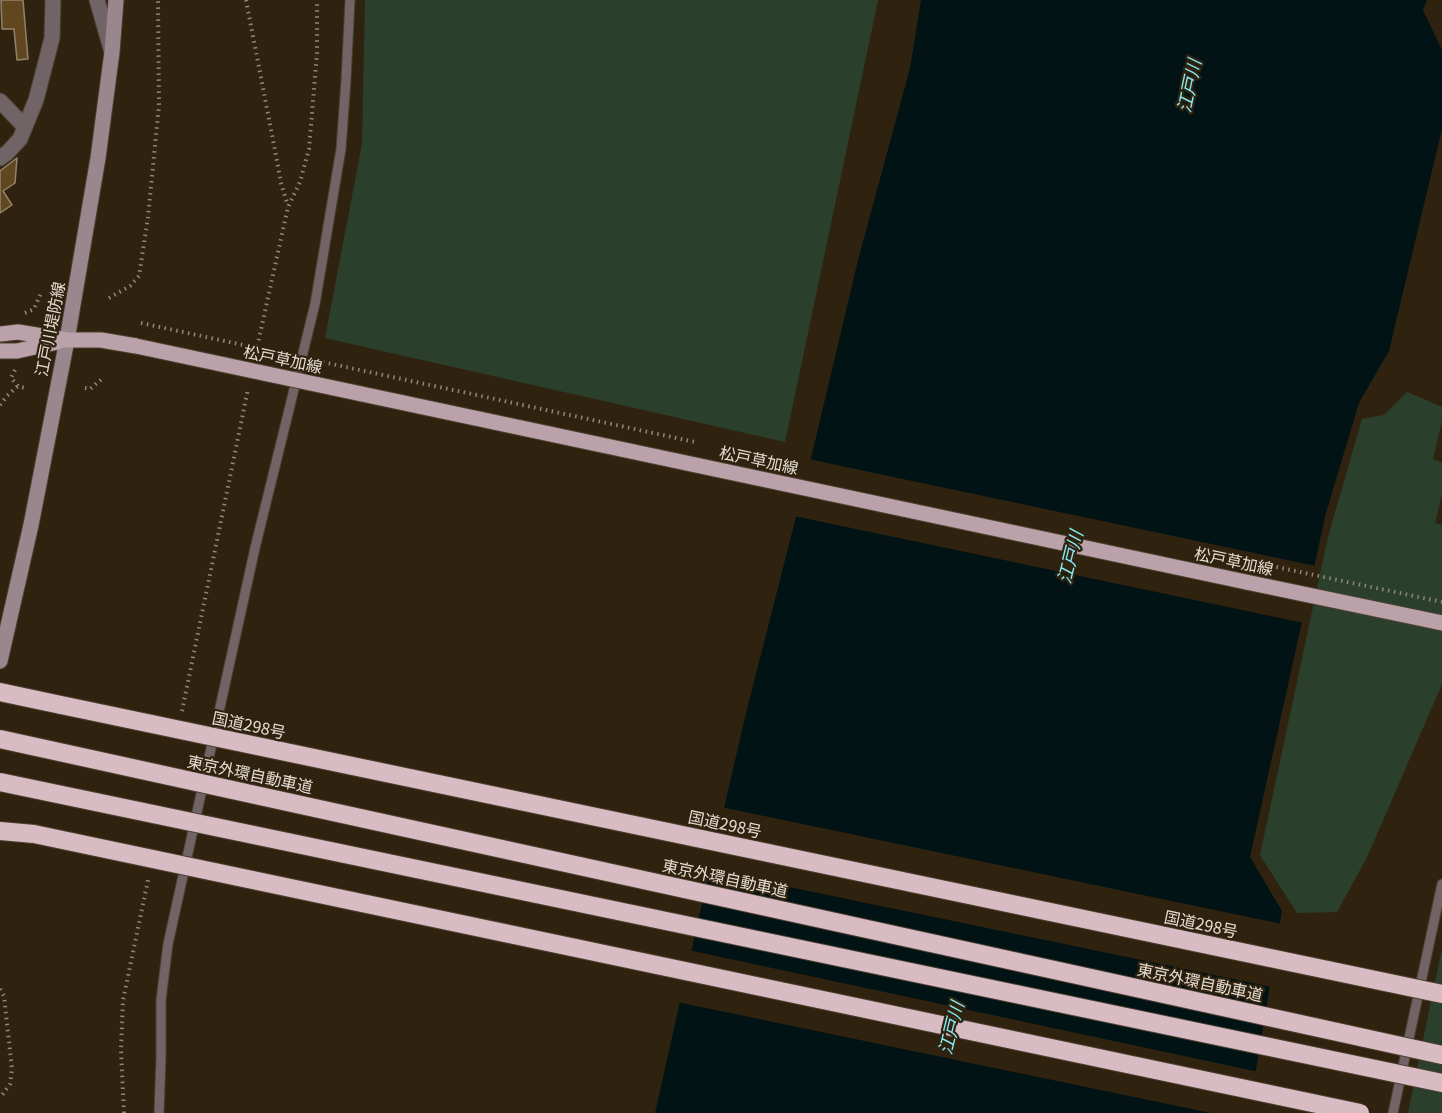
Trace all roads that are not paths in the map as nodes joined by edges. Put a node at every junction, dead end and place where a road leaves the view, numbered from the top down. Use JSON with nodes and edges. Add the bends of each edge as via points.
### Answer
{"nodes":[{"id":1,"x":53,"y":0,"type":"edge"},
{"id":2,"x":97,"y":0,"type":"edge"},
{"id":3,"x":116,"y":0,"type":"edge"},
{"id":4,"x":350,"y":0,"type":"edge"},
{"id":5,"x":112,"y":52,"type":"junction"},
{"id":6,"x":0,"y":101,"type":"edge"},
{"id":7,"x":25,"y":127,"type":"junction"},
{"id":8,"x":0,"y":158,"type":"edge"},
{"id":9,"x":0,"y":334,"type":"edge"},
{"id":10,"x":67,"y":340,"type":"junction"},
{"id":11,"x":0,"y":351,"type":"edge"},
{"id":12,"x":1442,"y":623,"type":"edge"},
{"id":13,"x":0,"y":661,"type":"edge"},
{"id":14,"x":0,"y":692,"type":"edge"},
{"id":15,"x":0,"y":739,"type":"edge"},
{"id":16,"x":0,"y":782,"type":"edge"},
{"id":17,"x":0,"y":831,"type":"edge"},
{"id":18,"x":1442,"y":884,"type":"edge"},
{"id":19,"x":1442,"y":994,"type":"edge"},
{"id":20,"x":1442,"y":1055,"type":"edge"},
{"id":21,"x":1442,"y":1083,"type":"edge"},
{"id":22,"x":159,"y":1113,"type":"edge"},
{"id":23,"x":1359,"y":1113,"type":"edge"},
{"id":24,"x":1393,"y":1113,"type":"edge"}],
"edges":[{"from":1,"to":7,"type":"street","via":[[52,38]]},
{"from":2,"to":5,"type":"street"},
{"from":3,"to":5,"type":"main road","name":"江戸川堤防線"},
{"from":4,"to":22,"type":"lane","via":[[341,149],[315,304],[255,548],[168,944],[161,1000]]},
{"from":5,"to":10,"type":"main road","name":"江戸川堤防線"},
{"from":6,"to":7,"type":"street"},
{"from":7,"to":8,"type":"street","via":[[20,139]]},
{"from":9,"to":10,"type":"main road","name":"松戸草加線","via":[[18,332]]},
{"from":10,"to":11,"type":"main road","name":"松戸草加線"},
{"from":10,"to":12,"type":"main road","name":"松戸草加線","bridge":true,"via":[[136,346]]},
{"from":10,"to":13,"type":"main road","name":"江戸川堤防線"},
{"from":14,"to":19,"type":"highway","name":"国道298号","bridge":true},
{"from":15,"to":20,"type":"highway","name":"東京外環自動車道","bridge":true},
{"from":16,"to":21,"type":"highway","bridge":true},
{"from":17,"to":23,"type":"highway","bridge":true,"via":[[34,834]]},
{"from":18,"to":24,"type":"lane"}]}
